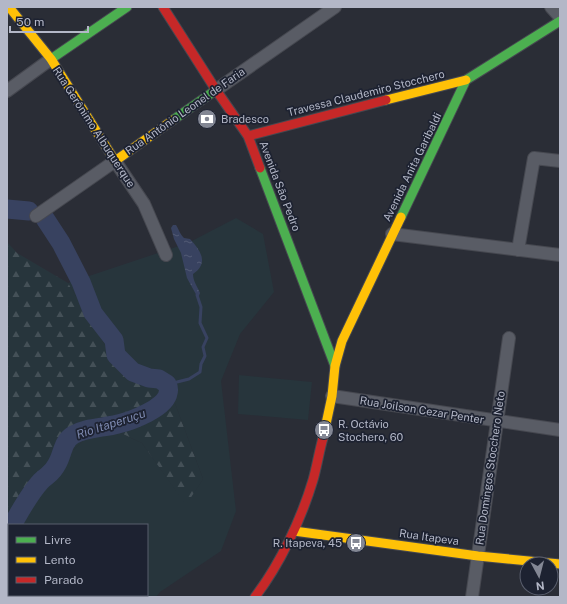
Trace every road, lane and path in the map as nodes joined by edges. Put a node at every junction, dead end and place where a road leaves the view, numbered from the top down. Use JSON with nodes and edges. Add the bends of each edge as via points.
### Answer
{"nodes":[{"id":1,"x":10,"y":7,"type":"edge"},
{"id":2,"x":127,"y":7,"type":"edge"},
{"id":3,"x":163,"y":7,"type":"edge"},
{"id":4,"x":335,"y":7,"type":"edge"},
{"id":5,"x":551,"y":7,"type":"edge"},
{"id":6,"x":560,"y":17,"type":"edge"},
{"id":7,"x":560,"y":21,"type":"edge"},
{"id":8,"x":51,"y":59,"type":"junction"},
{"id":9,"x":466,"y":80,"type":"junction"},
{"id":10,"x":216,"y":90,"type":"junction"},
{"id":11,"x":428,"y":90,"type":"junction"},
{"id":12,"x":7,"y":91,"type":"edge"},
{"id":13,"x":448,"y":119,"type":"junction"},
{"id":14,"x":248,"y":136,"type":"junction"},
{"id":15,"x":115,"y":160,"type":"junction"},
{"id":16,"x":560,"y":161,"type":"edge"},
{"id":17,"x":36,"y":216,"type":"dead end"},
{"id":18,"x":392,"y":234,"type":"junction"},
{"id":19,"x":518,"y":250,"type":"junction"},
{"id":20,"x":166,"y":255,"type":"dead end"},
{"id":21,"x":560,"y":255,"type":"edge"},
{"id":22,"x":348,"y":327,"type":"junction"},
{"id":23,"x":321,"y":330,"type":"junction"},
{"id":24,"x":509,"y":338,"type":"dead end"},
{"id":25,"x":335,"y":366,"type":"junction"},
{"id":26,"x":332,"y":396,"type":"junction"},
{"id":27,"x":496,"y":421,"type":"junction"},
{"id":28,"x":560,"y":430,"type":"edge"},
{"id":29,"x":294,"y":531,"type":"junction"},
{"id":30,"x":478,"y":556,"type":"junction"},
{"id":31,"x":560,"y":564,"type":"edge"},
{"id":32,"x":255,"y":597,"type":"edge"},
{"id":33,"x":472,"y":597,"type":"edge"}],
"edges":[{"from":1,"to":8,"type":"street","name":"Rua Gerônimo Albuquerque"},
{"from":2,"to":8,"type":"street"},
{"from":3,"to":10,"type":"street","name":"Avenida São Pedro"},
{"from":4,"to":10,"type":"street","name":"Rua Antônio Leonel de Faria"},
{"from":5,"to":6,"type":"street"},
{"from":7,"to":9,"type":"street"},
{"from":8,"to":12,"type":"street"},
{"from":8,"to":15,"type":"street","name":"Rua Gerônimo Albuquerque"},
{"from":9,"to":11,"type":"street","name":"Travessa Claudemiro Stocchero"},
{"from":9,"to":13,"type":"street","name":"Avenida Anita Garibaldi"},
{"from":10,"to":14,"type":"street","name":"Avenida São Pedro"},
{"from":10,"to":15,"type":"street","name":"Rua Antônio Leonel de Faria"},
{"from":11,"to":13,"type":"street","via":[[441,90],[451,94]]},
{"from":11,"to":14,"type":"street","name":"Travessa Claudemiro Stocchero"},
{"from":13,"to":18,"type":"street","name":"Avenida Anita Garibaldi"},
{"from":14,"to":23,"type":"street","name":"Avenida São Pedro"},
{"from":15,"to":17,"type":"street","name":"Rua Antônio Leonel de Faria"},
{"from":15,"to":20,"type":"street","name":"Rua Gerônimo Albuquerque","via":[[144,204]]},
{"from":16,"to":19,"type":"street","via":[[534,158]]},
{"from":18,"to":19,"type":"street"},
{"from":18,"to":22,"type":"street","name":"Avenida Anita Garibaldi"},
{"from":19,"to":21,"type":"street"},
{"from":22,"to":23,"type":"street","via":[[335,335]]},
{"from":22,"to":25,"type":"street","name":"Avenida Anita Garibaldi"},
{"from":23,"to":25,"type":"street","name":"Avenida São Pedro"},
{"from":24,"to":27,"type":"street","name":"Rua Domingos Stocchero Neto"},
{"from":25,"to":26,"type":"street","name":"Avenida Anita Garibaldi"},
{"from":26,"to":27,"type":"street","name":"Rua Joilson Cezar Penter"},
{"from":26,"to":29,"type":"street","name":"Avenida Anita Garibaldi","via":[[313,480]]},
{"from":27,"to":28,"type":"street","name":"Rua Joilson Cezar Penter"},
{"from":27,"to":30,"type":"street","name":"Rua Domingos Stocchero Neto"},
{"from":29,"to":30,"type":"street","name":"Rua Itapeva"},
{"from":29,"to":32,"type":"street","name":"Avenida Anita Garibaldi"},
{"from":30,"to":31,"type":"street","name":"Rua Itapeva"},
{"from":30,"to":33,"type":"street","name":"Rua Domingos Stocchero Neto"}]}
